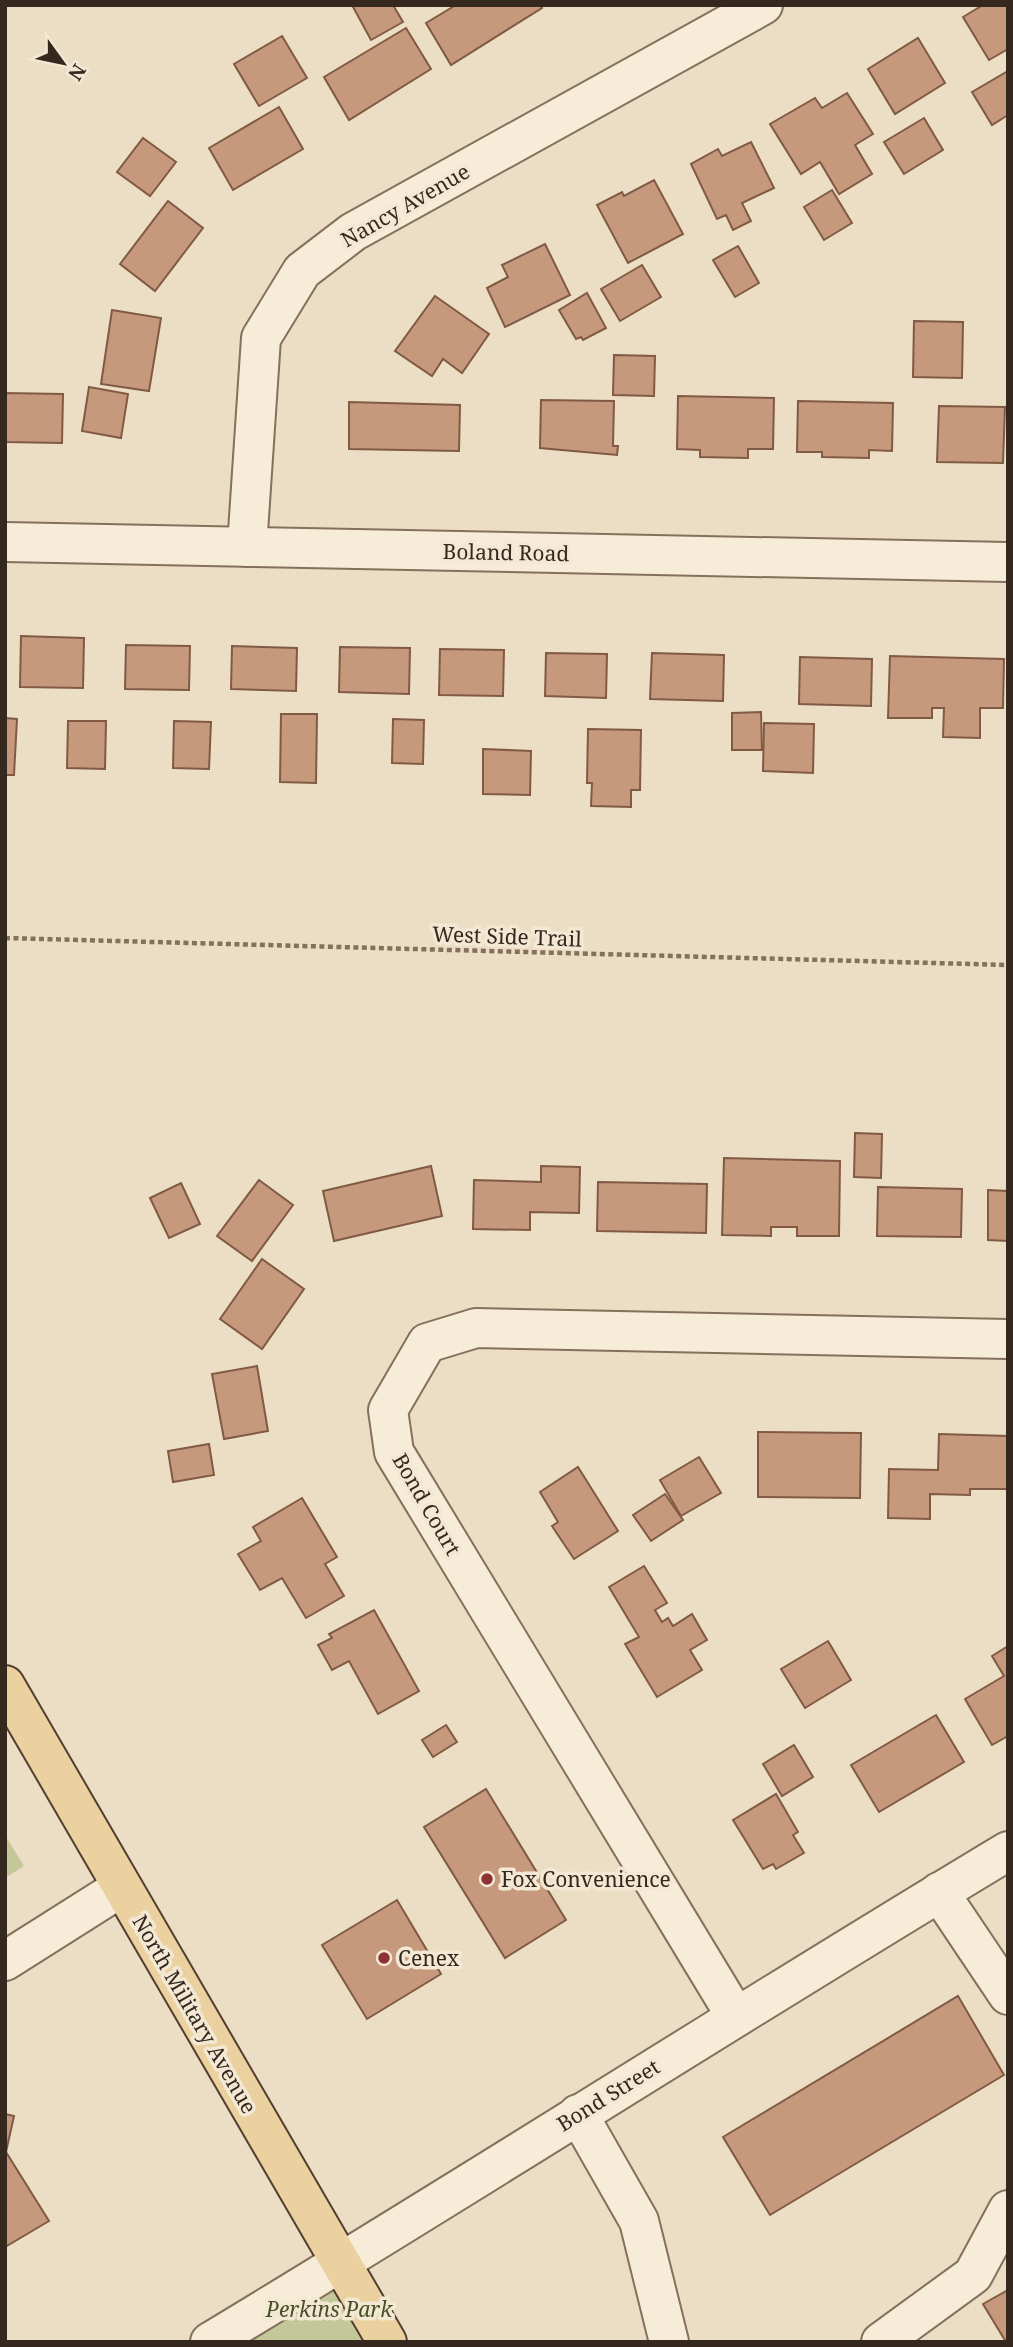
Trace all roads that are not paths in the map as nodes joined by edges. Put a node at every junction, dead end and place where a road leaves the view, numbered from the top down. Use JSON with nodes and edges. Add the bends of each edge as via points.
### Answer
{"nodes":[{"id":1,"x":763,"y":5,"type":"edge"},
{"id":2,"x":5,"y":542,"type":"edge"},
{"id":3,"x":247,"y":547,"type":"junction"},
{"id":4,"x":1008,"y":562,"type":"edge"},
{"id":5,"x":1008,"y":1339,"type":"edge"},
{"id":6,"x":5,"y":1685,"type":"edge"},
{"id":7,"x":1008,"y":1851,"type":"edge"},
{"id":8,"x":122,"y":1887,"type":"junction"},
{"id":9,"x":939,"y":1892,"type":"junction"},
{"id":10,"x":5,"y":1961,"type":"edge"},
{"id":11,"x":1008,"y":1995,"type":"edge"},
{"id":12,"x":735,"y":2015,"type":"junction"},
{"id":13,"x":578,"y":2114,"type":"junction"},
{"id":14,"x":1008,"y":2210,"type":"edge"},
{"id":15,"x":340,"y":2264,"type":"junction"},
{"id":16,"x":210,"y":2342,"type":"edge"},
{"id":17,"x":387,"y":2342,"type":"edge"},
{"id":18,"x":668,"y":2342,"type":"edge"},
{"id":19,"x":881,"y":2342,"type":"edge"}],
"edges":[{"from":1,"to":3,"type":"street","name":"Nancy Avenue","via":[[353,232],[302,271],[261,338]]},
{"from":2,"to":3,"type":"street","name":"Boland Road"},
{"from":3,"to":4,"type":"street","name":"Boland Road"},
{"from":5,"to":12,"type":"street","name":"Bond Court","via":[[475,1328],[427,1343],[388,1410],[394,1452]]},
{"from":6,"to":8,"type":"main road","name":"North Military Avenue"},
{"from":7,"to":9,"type":"street","name":"Bond Street"},
{"from":8,"to":10,"type":"street"},
{"from":8,"to":15,"type":"main road","name":"North Military Avenue"},
{"from":9,"to":11,"type":"street"},
{"from":9,"to":12,"type":"street","name":"Bond Street"},
{"from":12,"to":13,"type":"street","name":"Bond Street"},
{"from":13,"to":15,"type":"street","name":"Bond Street"},
{"from":13,"to":18,"type":"street","via":[[639,2221]]},
{"from":14,"to":19,"type":"street","via":[[973,2275]]},
{"from":15,"to":16,"type":"street","name":"Bond Street"},
{"from":15,"to":17,"type":"main road","name":"North Military Avenue"}]}
